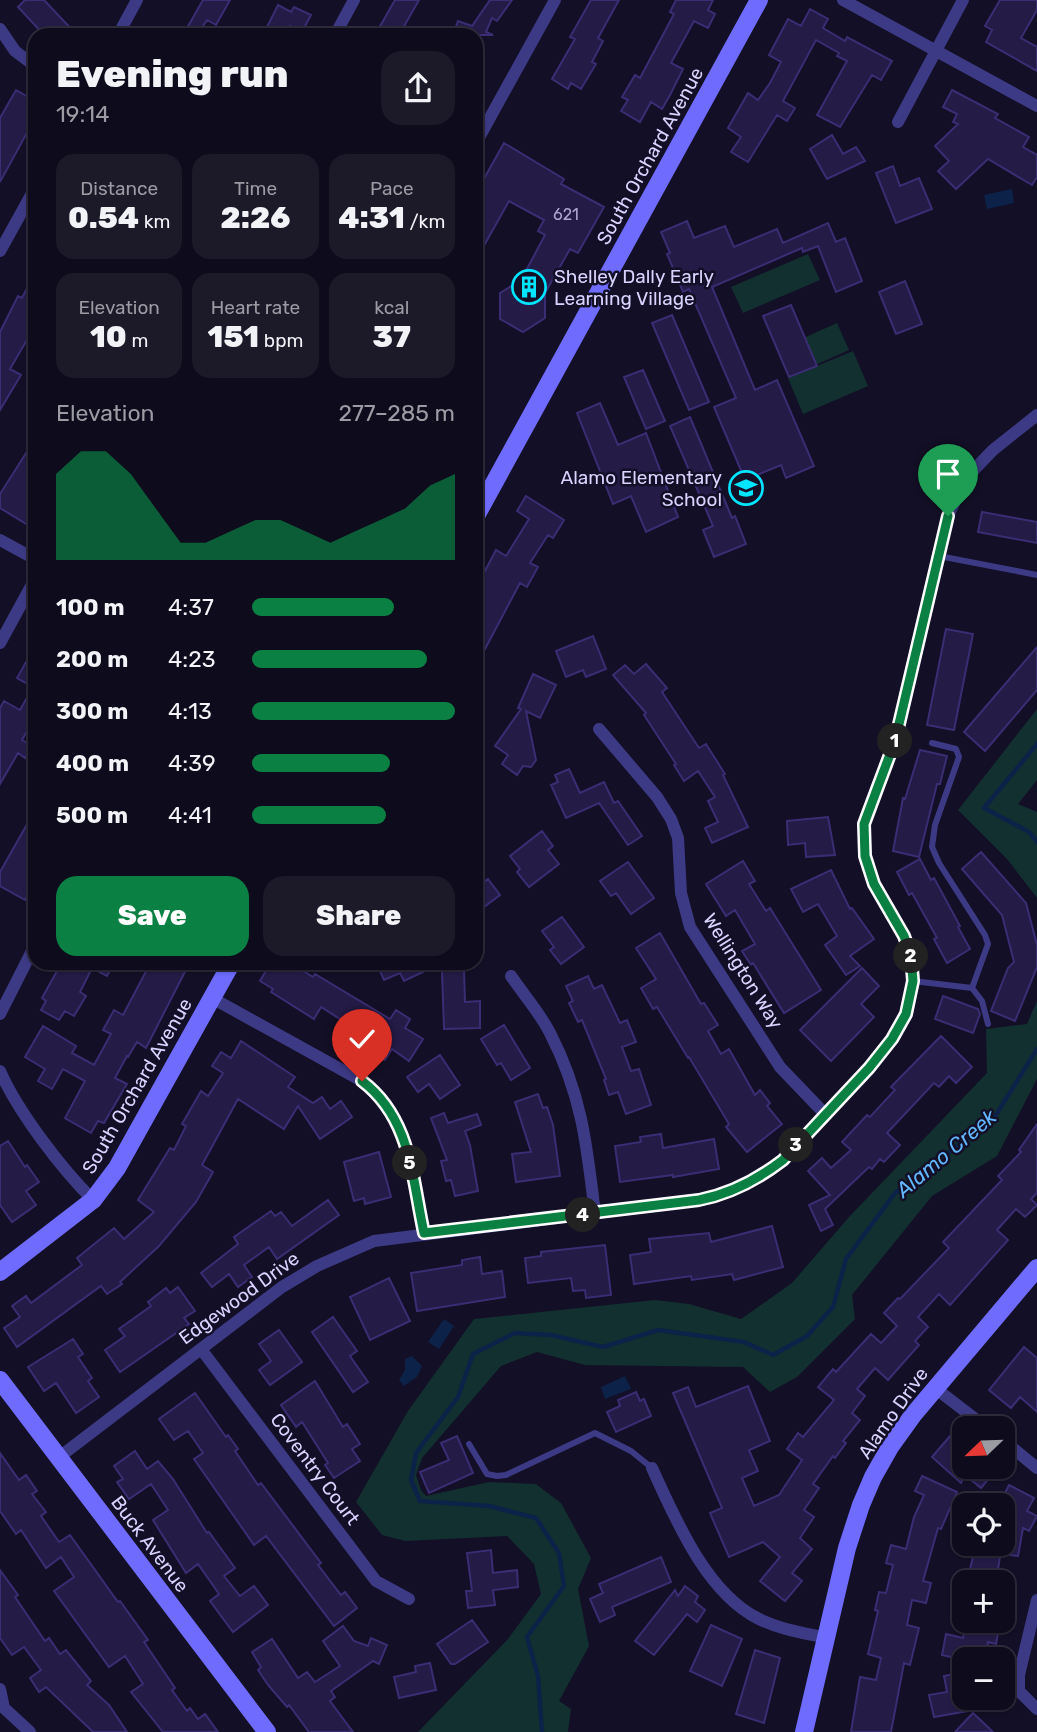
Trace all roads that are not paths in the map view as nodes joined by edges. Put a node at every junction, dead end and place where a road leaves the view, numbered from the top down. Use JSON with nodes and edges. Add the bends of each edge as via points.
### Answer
{"nodes":[{"id":1,"x":137,"y":0,"type":"edge"},
{"id":2,"x":354,"y":0,"type":"edge"},
{"id":3,"x":555,"y":0,"type":"edge"},
{"id":4,"x":759,"y":0,"type":"edge"},
{"id":5,"x":843,"y":0,"type":"edge"},
{"id":6,"x":963,"y":0,"type":"edge"},
{"id":7,"x":122,"y":28,"type":"edge"},
{"id":8,"x":339,"y":28,"type":"edge"},
{"id":9,"x":0,"y":29,"type":"edge"},
{"id":10,"x":936,"y":51,"type":"junction"},
{"id":11,"x":28,"y":61,"type":"edge"},
{"id":12,"x":1037,"y":106,"type":"edge"},
{"id":13,"x":898,"y":122,"type":"dead end"},
{"id":14,"x":483,"y":130,"type":"edge"},
{"id":15,"x":28,"y":201,"type":"edge"},
{"id":16,"x":0,"y":251,"type":"edge"},
{"id":17,"x":1037,"y":415,"type":"edge"},
{"id":18,"x":483,"y":503,"type":"edge"},
{"id":19,"x":0,"y":540,"type":"edge"},
{"id":20,"x":28,"y":555,"type":"edge"},
{"id":21,"x":937,"y":556,"type":"junction"},
{"id":22,"x":1037,"y":575,"type":"edge"},
{"id":23,"x":28,"y":592,"type":"edge"},
{"id":24,"x":0,"y":643,"type":"edge"},
{"id":25,"x":599,"y":729,"type":"dead end"},
{"id":26,"x":932,"y":743,"type":"dead end"},
{"id":27,"x":28,"y":960,"type":"edge"},
{"id":28,"x":228,"y":970,"type":"edge"},
{"id":29,"x":510,"y":976,"type":"dead end"},
{"id":30,"x":913,"y":981,"type":"junction"},
{"id":31,"x":972,"y":988,"type":"junction"},
{"id":32,"x":212,"y":998,"type":"junction"},
{"id":33,"x":0,"y":1014,"type":"edge"},
{"id":34,"x":988,"y":1024,"type":"dead end"},
{"id":35,"x":0,"y":1071,"type":"edge"},
{"id":36,"x":825,"y":1114,"type":"junction"},
{"id":37,"x":93,"y":1200,"type":"junction"},
{"id":38,"x":595,"y":1214,"type":"junction"},
{"id":39,"x":424,"y":1233,"type":"junction"},
{"id":40,"x":1037,"y":1268,"type":"edge"},
{"id":41,"x":0,"y":1272,"type":"edge"},
{"id":42,"x":201,"y":1349,"type":"junction"},
{"id":43,"x":0,"y":1380,"type":"edge"},
{"id":44,"x":935,"y":1388,"type":"junction"},
{"id":45,"x":971,"y":1416,"type":"edge"},
{"id":46,"x":469,"y":1444,"type":"dead end"},
{"id":47,"x":1015,"y":1450,"type":"edge"},
{"id":48,"x":58,"y":1458,"type":"junction"},
{"id":49,"x":652,"y":1468,"type":"joint"},
{"id":50,"x":1037,"y":1468,"type":"edge"},
{"id":51,"x":409,"y":1599,"type":"dead end"},
{"id":52,"x":1037,"y":1600,"type":"edge"},
{"id":53,"x":826,"y":1638,"type":"junction"},
{"id":54,"x":0,"y":1689,"type":"edge"},
{"id":55,"x":1037,"y":1709,"type":"edge"},
{"id":56,"x":2,"y":1711,"type":"edge"},
{"id":57,"x":30,"y":1732,"type":"edge"},
{"id":58,"x":267,"y":1732,"type":"edge"},
{"id":59,"x":804,"y":1732,"type":"edge"}],
"edges":[{"from":1,"to":7,"type":"street"},
{"from":2,"to":8,"type":"street"},
{"from":3,"to":14,"type":"street"},
{"from":4,"to":18,"type":"street","name":"South Orchard Avenue"},
{"from":5,"to":10,"type":"street"},
{"from":6,"to":10,"type":"street"},
{"from":9,"to":11,"type":"street"},
{"from":10,"to":12,"type":"street"},
{"from":10,"to":13,"type":"street"},
{"from":15,"to":16,"type":"street"},
{"from":17,"to":21,"type":"street","name":"Edgewood Drive","via":[[966,478],[948,516]]},
{"from":19,"to":20,"type":"street"},
{"from":21,"to":22,"type":"lane"},
{"from":21,"to":30,"type":"street","name":"Edgewood Drive","via":[[895,741],[864,824],[865,856],[874,884],[904,936]]},
{"from":23,"to":24,"type":"street"},
{"from":25,"to":36,"type":"street","name":"Wellington Way","via":[[671,819],[678,838],[681,893],[690,927],[779,1067]]},
{"from":26,"to":31,"type":"lane","via":[[958,753],[932,847],[988,944]]},
{"from":27,"to":33,"type":"street"},
{"from":28,"to":32,"type":"street","name":"South Orchard Avenue"},
{"from":29,"to":38,"type":"street","via":[[549,1031],[570,1078],[583,1119]]},
{"from":30,"to":31,"type":"lane"},
{"from":30,"to":36,"type":"street","name":"Edgewood Drive","via":[[906,1014],[892,1039]]},
{"from":31,"to":34,"type":"lane","via":[[982,1000]]},
{"from":32,"to":37,"type":"street","name":"South Orchard Avenue","via":[[117,1168]]},
{"from":32,"to":39,"type":"street","via":[[377,1092],[397,1120],[407,1146]]},
{"from":35,"to":37,"type":"street","via":[[23,1111]]},
{"from":36,"to":38,"type":"street","name":"Edgewood Drive","via":[[769,1171],[720,1196]]},
{"from":37,"to":41,"type":"street","name":"South Orchard Avenue"},
{"from":38,"to":39,"type":"street","name":"Edgewood Drive"},
{"from":39,"to":42,"type":"street","name":"Edgewood Drive","via":[[374,1241],[317,1266]]},
{"from":40,"to":44,"type":"street","name":"Alamo Drive"},
{"from":42,"to":48,"type":"street","name":"Edgewood Drive"},
{"from":42,"to":51,"type":"street","name":"Coventry Court","via":[[376,1581]]},
{"from":43,"to":48,"type":"street","name":"Buck Avenue"},
{"from":44,"to":45,"type":"street"},
{"from":44,"to":53,"type":"street","name":"Alamo Drive","via":[[890,1447],[861,1505]]},
{"from":46,"to":49,"type":"lane","via":[[486,1474],[497,1476],[595,1433]]},
{"from":47,"to":50,"type":"street"},
{"from":48,"to":58,"type":"street","name":"Buck Avenue"},
{"from":49,"to":53,"type":"street","via":[[704,1567],[733,1600],[758,1619]]},
{"from":52,"to":55,"type":"street","via":[[1018,1691]]},
{"from":53,"to":59,"type":"street","name":"Alamo Drive"},
{"from":54,"to":56,"type":"street"},
{"from":56,"to":57,"type":"street"}]}
